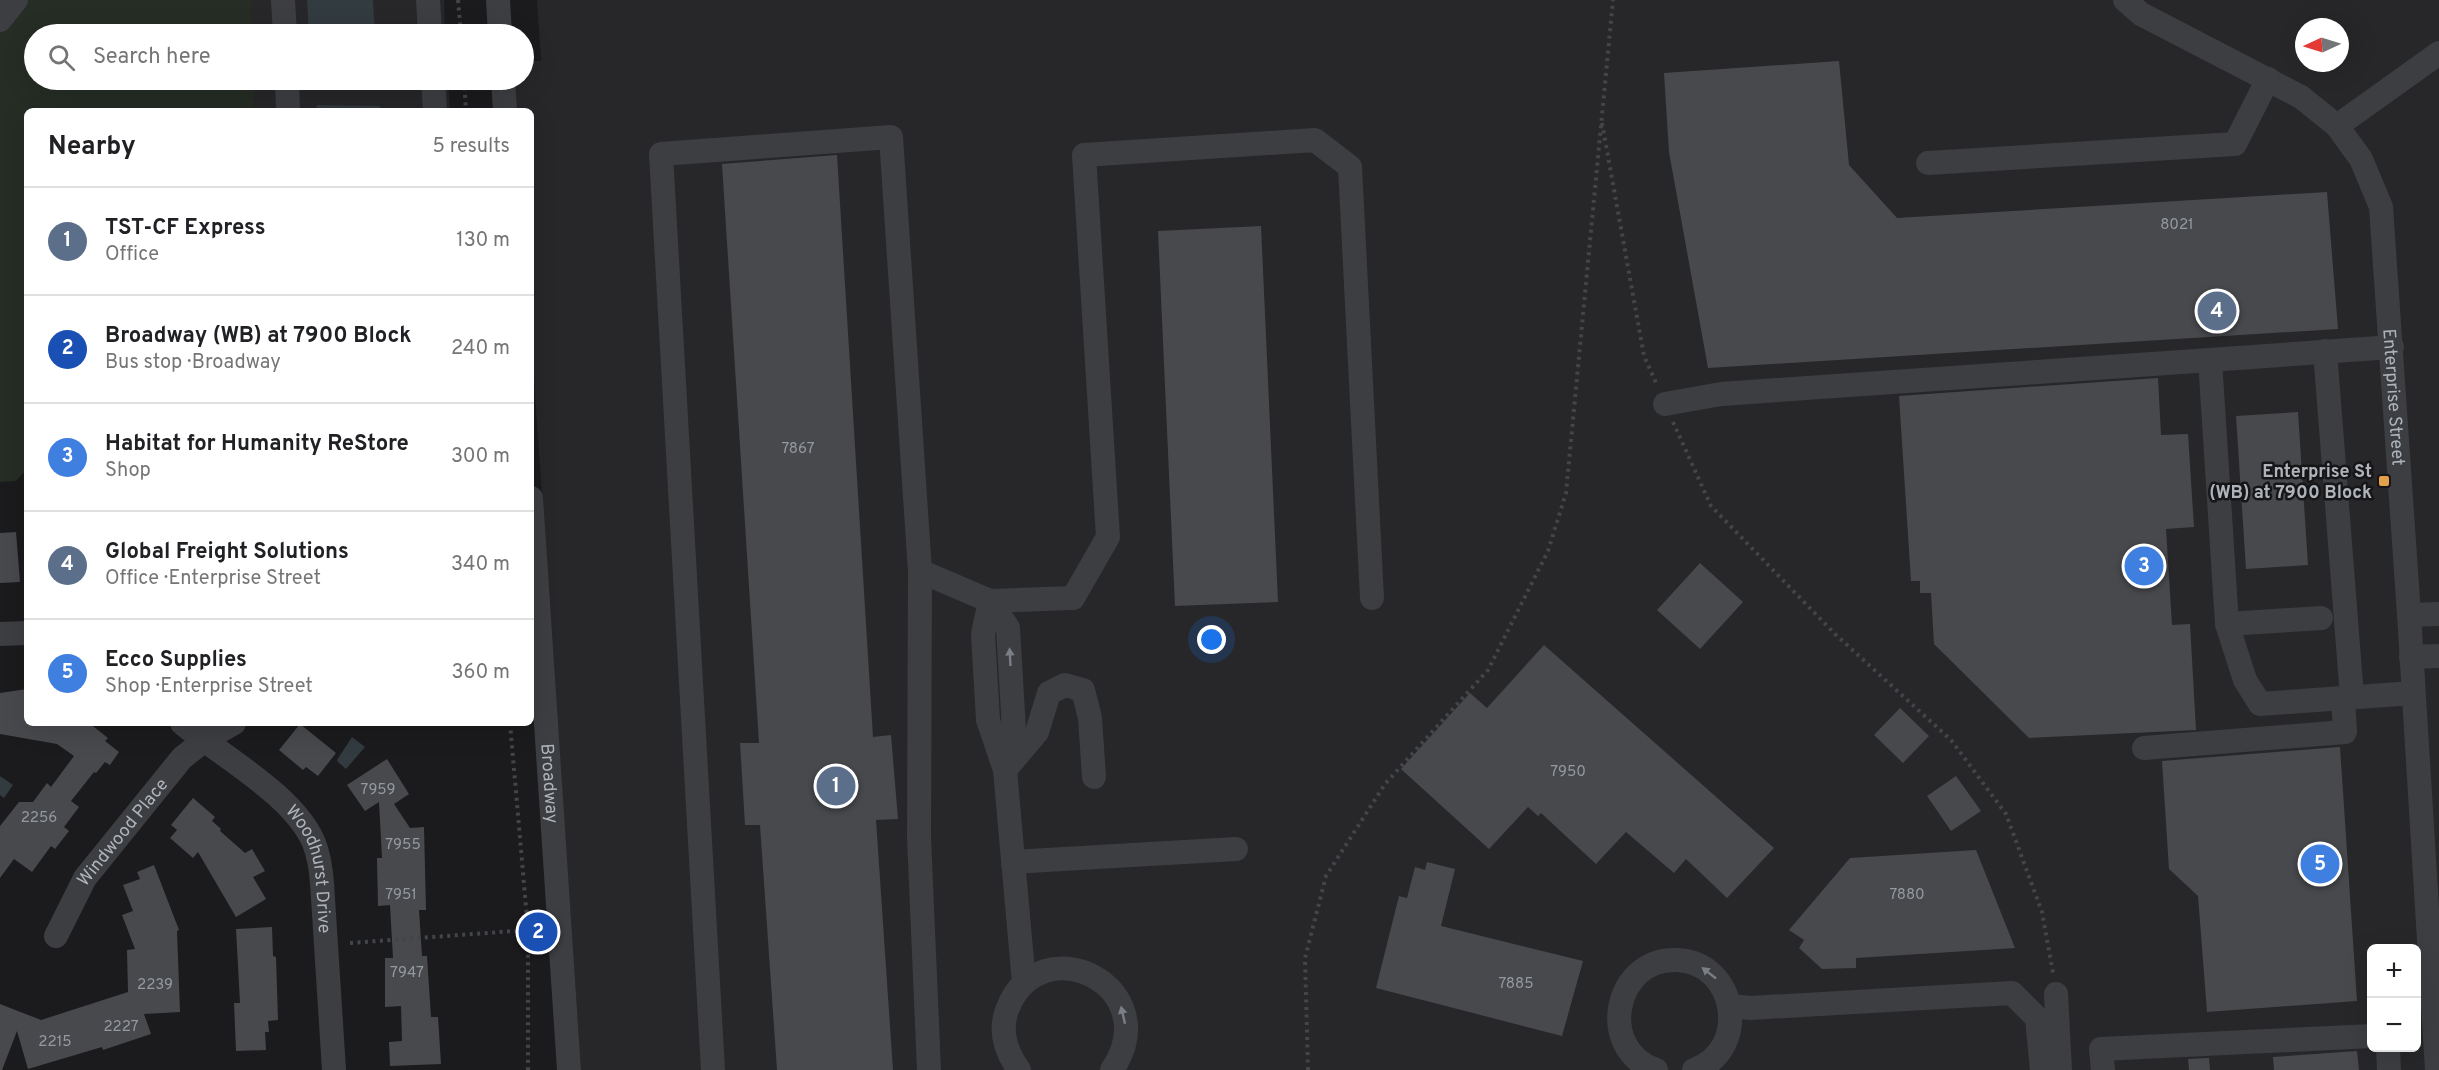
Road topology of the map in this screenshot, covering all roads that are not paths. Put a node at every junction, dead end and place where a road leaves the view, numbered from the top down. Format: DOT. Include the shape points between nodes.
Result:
graph roads {
  1 [pos="16,0"];
  2 [pos="283,0"];
  3 [pos="428,0"];
  4 [pos="498,0"];
  5 [pos="2126,0"];
  6 [pos="0,20"];
  7 [pos="284,24"];
  8 [pos="429,24"];
  9 [pos="499,24"];
  10 [pos="2439,53"];
  11 [pos="2268,79"];
  12 [pos="287,90"];
  13 [pos="434,90"];
  14 [pos="504,90"];
  15 [pos="288,108"];
  16 [pos="435,108"];
  17 [pos="505,108"];
  18 [pos="2337,126"];
  19 [pos="1928,163"];
  20 [pos="2392,347"];
  21 [pos="2325,351"];
  22 [pos="2210,360"];
  23 [pos="1665,404"];
  24 [pos="534,543"];
  25 [pos="920,571"];
  26 [pos="1372,597"];
  27 [pos="990,601"];
  28 [pos="2439,614"];
  29 [pos="2409,615"];
  30 [pos="2321,618"];
  31 [pos="2226,624"];
  32 [pos="24,633"];
  33 [pos="0,634"];
  34 [pos="2439,656"];
  35 [pos="2411,657"];
  36 [pos="2413,693"];
  37 [pos="2348,698"];
  38 [pos="186,726"];
  39 [pos="229,726"];
  40 [pos="206,739"];
  41 [pos="2144,748"];
  42 [pos="1005,770"];
  43 [pos="1094,777"];
  44 [pos="1236,849"];
  45 [pos="1013,862"];
  46 [pos="56,936"];
  47 [pos="1024,983"];
  48 [pos="2056,994"];
  49 [pos="1731,1006"];
  50 [pos="2425,1033"];
  51 [pos="2367,1036"];
  52 [pos="2388,1052"];
  53 [pos="334,1070"];
  54 [pos="569,1070"];
  55 [pos="713,1070"];
  56 [pos="929,1070"];
  57 [pos="1019,1070"];
  58 [pos="1112,1070"];
  59 [pos="1656,1070"];
  60 [pos="1694,1070"];
  61 [pos="2042,1070"];
  62 [pos="2060,1070"];
  63 [pos="2103,1070"];
  64 [pos="2389,1070"];
  65 [pos="2437,1070"];
  1 -- 6 [label="street"];
  2 -- 7 [label="street"];
  3 -- 8 [label="street"];
  4 -- 9 [label="street"];
  5 -- 11 [label="street, Enterprise Street" via="2141,14"];
  10 -- 18 [label="street"];
  11 -- 18 [label="street, Enterprise Street"];
  11 -- 19 [label="street" via="2235,144"];
  12 -- 15 [label="street"];
  13 -- 16 [label="street"];
  14 -- 17 [label="street"];
  18 -- 20 [label="street, Enterprise Street" via="2361,159 2381,207"];
  20 -- 21 [label="street"];
  20 -- 29 [label="street, Enterprise Street"];
  21 -- 22 [label="street"];
  21 -- 37 [label="street"];
  22 -- 23 [label="street" via="1721,394"];
  22 -- 31 [label="street"];
  24 -- 54 [label="street, Broadway"];
  25 -- 27 [label="street"];
  25 -- 55 [label="street" via="891,137 661,154"];
  25 -- 56 [label="street" via="919,837"];
  26 -- 27 [label="street" via="1350,167 1315,140 1084,155 1108,537 1072,598"];
  27 -- 42 [label="street" via="1008,628 1014,730"];
  28 -- 29 [label="street"];
  29 -- 35 [label="street, Enterprise Street"];
  30 -- 31 [label="street"];
  31 -- 37 [label="street" via="2245,680 2260,704"];
  32 -- 33 [label="street"];
  34 -- 35 [label="street"];
  35 -- 36 [label="street, Enterprise Street"];
  36 -- 37 [label="street"];
  36 -- 50 [label="street, Enterprise Street"];
  37 -- 41 [label="street" via="2344,732"];
  38 -- 40 [label="street, Woodhurst Drive"];
  39 -- 40 [label="street, Windwood Place"];
  40 -- 46 [label="street, Windwood Place" via="182,758 85,878"];
  40 -- 53 [label="street, Woodhurst Drive" via="284,802 313,842 322,883"];
  42 -- 43 [label="street" via="1036,732 1049,693 1065,685 1083,690 1090,718"];
  42 -- 45 [label="street"];
  44 -- 45 [label="street"];
  45 -- 47 [label="street"];
  47 -- 57 [label="street" via="1005,1018 1004,1038"];
  58 -- 47 [label="street, one-way" via="1123,1052 1127,1032 1124,1011 1115,993 1082,970 1061,968 1042,972"];
  48 -- 62 [label="street"];
  49 -- 59 [label="street, one-way" via="1724,988 1696,964 1658,962 1641,971 1620,1002 1618,1021 1622,1040 1633,1056"];
  49 -- 60 [label="street" via="1726,1041 1716,1056"];
  49 -- 61 [label="street" via="2012,993 2037,1018"];
  50 -- 65 [label="street, Enterprise Street"];
  51 -- 63 [label="street" via="2101,1049"];
  52 -- 64 [label="street"];
}
